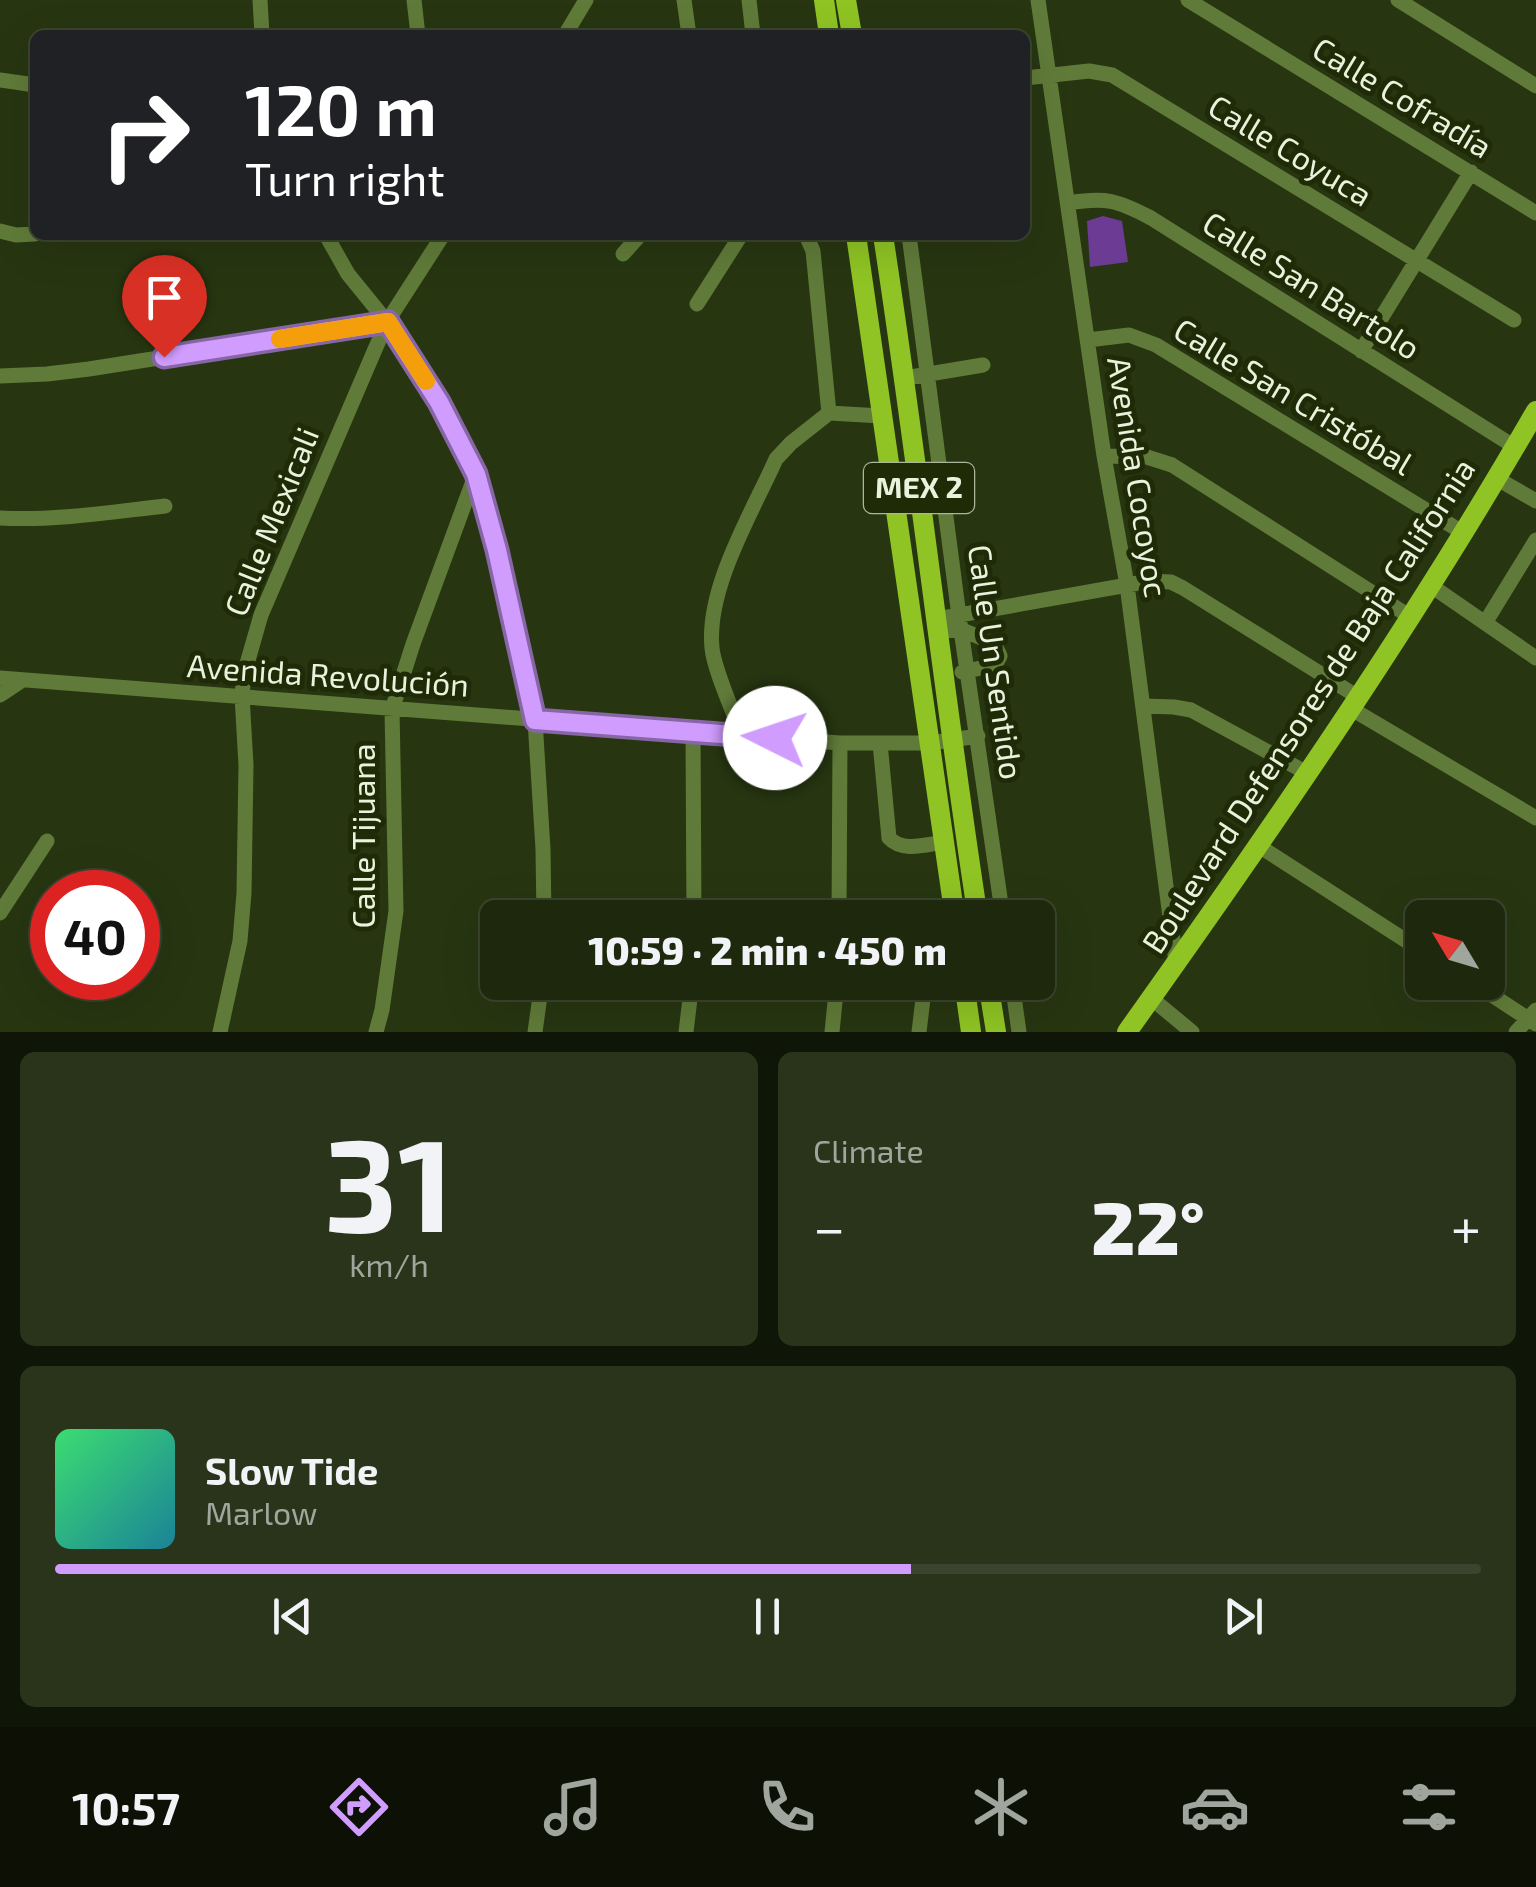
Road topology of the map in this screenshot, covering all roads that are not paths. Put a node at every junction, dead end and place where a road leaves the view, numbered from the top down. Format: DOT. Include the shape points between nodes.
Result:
graph roads {
  1 [pos="260,0"];
  2 [pos="414,0"];
  3 [pos="586,0"];
  4 [pos="684,0"];
  5 [pos="749,0"];
  6 [pos="824,0"];
  7 [pos="1038,0"];
  8 [pos="1188,0"];
  9 [pos="1398,0"];
  10 [pos="843,3"];
  11 [pos="262,30"];
  12 [pos="417,30"];
  13 [pos="568,30"];
  14 [pos="688,30"];
  15 [pos="752,30"];
  16 [pos="828,30"];
  17 [pos="851,30"];
  18 [pos="1048,76"];
  19 [pos="1030,78"];
  20 [pos="0,80"];
  21 [pos="30,84"];
  22 [pos="1536,86"];
  23 [pos="1470,172"];
  24 [pos="1068,203"];
  25 [pos="1536,213"];
  26 [pos="0,232"];
  27 [pos="30,234"];
  28 [pos="329,240"];
  29 [pos="440,240"];
  30 [pos="636,240"];
  31 [pos="738,240"];
  32 [pos="808,240"];
  33 [pos="857,240"];
  34 [pos="884,240"];
  35 [pos="910,240"];
  36 [pos="623,254"];
  37 [pos="1416,260"];
  38 [pos="697,304"];
  39 [pos="1514,320"];
  40 [pos="388,322"];
  41 [pos="1088,340"];
  42 [pos="1362,351"];
  43 [pos="983,365"];
  44 [pos="928,374"];
  45 [pos="0,376"];
  46 [pos="905,378"];
  47 [pos="1536,410"];
  48 [pos="829,413"];
  49 [pos="882,416"];
  50 [pos="1515,447"];
  51 [pos="1104,456"];
  52 [pos="476,474"];
  53 [pos="1496,478"];
  54 [pos="1536,500"];
  55 [pos="165,506"];
  56 [pos="0,518"];
  57 [pos="1462,532"];
  58 [pos="1536,540"];
  59 [pos="1127,584"];
  60 [pos="1430,585"];
  61 [pos="1410,616"];
  62 [pos="961,623"];
  63 [pos="1485,623"];
  64 [pos="937,625"];
  65 [pos="1536,658"];
  66 [pos="968,671"];
  67 [pos="943,676"];
  68 [pos="0,678"];
  69 [pos="20,681"];
  70 [pos="0,696"];
  71 [pos="242,696"];
  72 [pos="1354,702"];
  73 [pos="1144,706"];
  74 [pos="392,710"];
  75 [pos="535,720"];
  76 [pos="693,732"];
  77 [pos="742,736"];
  78 [pos="978,736"];
  79 [pos="941,742"];
  80 [pos="840,743"];
  81 [pos="880,744"];
  82 [pos="1307,773"];
  83 [pos="1536,818"];
  84 [pos="47,842"];
  85 [pos="945,842"];
  86 [pos="1259,846"];
  87 [pos="544,900"];
  88 [pos="694,900"];
  89 [pos="839,900"];
  90 [pos="949,900"];
  91 [pos="974,900"];
  92 [pos="1001,900"];
  93 [pos="0,913"];
  94 [pos="1405,940"];
  95 [pos="1176,963"];
  96 [pos="1151,998"];
  97 [pos="539,1000"];
  98 [pos="690,1000"];
  99 [pos="835,1000"];
  100 [pos="923,1000"];
  101 [pos="967,1000"];
  102 [pos="991,1000"];
  103 [pos="1015,1000"];
  104 [pos="1503,1000"];
  105 [pos="1533,1017"];
  106 [pos="220,1032"];
  107 [pos="376,1032"];
  108 [pos="535,1032"];
  109 [pos="686,1032"];
  110 [pos="832,1032"];
  111 [pos="919,1032"];
  112 [pos="971,1032"];
  113 [pos="996,1032"];
  114 [pos="1019,1032"];
  115 [pos="1126,1032"];
  116 [pos="1192,1032"];
  117 [pos="1516,1032"];
  1 -- 11 [label="street"];
  2 -- 12 [label="street"];
  3 -- 13 [label="street"];
  4 -- 14 [label="street"];
  5 -- 15 [label="street"];
  6 -- 16 [label="main road"];
  7 -- 18 [label="street, Avenida Cocoyoc"];
  8 -- 23 [label="street, Calle Cofradía"];
  9 -- 22 [label="street"];
  10 -- 17 [label="main road"];
  18 -- 19 [label="street, Calle Coyuca"];
  18 -- 24 [label="street, Avenida Cocoyoc"];
  18 -- 37 [label="street, Calle Coyuca" via="1112,75"];
  20 -- 21 [label="street"];
  23 -- 25 [label="street, Calle Cofradía"];
  23 -- 37 [label="street"];
  24 -- 41 [label="street, Avenida Cocoyoc"];
  24 -- 42 [label="street, Calle San Bartolo" via="1100,198 1135,209"];
  26 -- 27 [label="street"];
  28 -- 40 [label="street"];
  29 -- 40 [label="street, Calle Mexicali"];
  30 -- 36 [label="street"];
  31 -- 38 [label="street"];
  32 -- 48 [label="street"];
  33 -- 49 [label="main road, MEX 2"];
  34 -- 46 [label="main road, MEX 2"];
  35 -- 44 [label="street, Calle Un Sentido"];
  37 -- 39 [label="street, Calle Coyuca"];
  37 -- 42 [label="street"];
  40 -- 45 [label="street"];
  40 -- 52 [label="street"];
  40 -- 71 [label="street, Calle Mexicali" via="261,615"];
  41 -- 51 [label="street, Avenida Cocoyoc"];
  41 -- 57 [label="street, Calle San Cristóbal" via="1129,336 1156,345"];
  42 -- 50 [label="street, Calle San Bartolo"];
  43 -- 44 [label="street"];
  44 -- 46 [label="street"];
  44 -- 62 [label="street, Calle Un Sentido"];
  46 -- 64 [label="main road, MEX 2"];
  47 -- 50 [label="main road, Boulevard Defensores de Baja California"];
  48 -- 49 [label="street"];
  48 -- 77 [label="street" via="776,459 717,589 712,652"];
  49 -- 79 [label="main road, MEX 2"];
  50 -- 53 [label="main road, Boulevard Defensores de Baja California"];
  51 -- 59 [label="street, Avenida Cocoyoc"];
  51 -- 61 [label="street" via="1172,465"];
  52 -- 74 [label="street, Calle Tijuana"];
  52 -- 75 [label="street"];
  53 -- 54 [label="street"];
  53 -- 57 [label="main road, Boulevard Defensores de Baja California"];
  55 -- 56 [label="street"];
  57 -- 60 [label="main road, Boulevard Defensores de Baja California"];
  58 -- 63 [label="street"];
  59 -- 62 [label="street"];
  59 -- 72 [label="street" via="1160,580 1183,588"];
  59 -- 73 [label="street, Avenida Cocoyoc"];
  60 -- 61 [label="main road, Boulevard Defensores de Baja California"];
  60 -- 63 [label="street"];
  61 -- 72 [label="main road, Boulevard Defensores de Baja California"];
  62 -- 64 [label="street"];
  62 -- 66 [label="street, Calle Un Sentido"];
  62 -- 66 [label="street" via="994,643 1000,656 995,665"];
  63 -- 65 [label="street"];
  64 -- 67 [label="main road, MEX 2"];
  66 -- 67 [label="street"];
  66 -- 78 [label="street, Calle Un Sentido"];
  67 -- 79 [label="main road, MEX 2"];
  68 -- 69 [label="street, Avenida Revolución"];
  69 -- 70 [label="street"];
  69 -- 71 [label="street, Avenida Revolución"];
  71 -- 74 [label="street, Avenida Revolución"];
  71 -- 106 [label="street, Calle Mexicali" via="244,894"];
  72 -- 82 [label="main road, Boulevard Defensores de Baja California"];
  72 -- 83 [label="street"];
  73 -- 82 [label="street" via="1191,710"];
  73 -- 95 [label="street, Avenida Cocoyoc"];
  74 -- 75 [label="street, Avenida Revolución"];
  74 -- 107 [label="street, Calle Tijuana" via="396,910"];
  75 -- 76 [label="street, Avenida Revolución"];
  75 -- 87 [label="street"];
  76 -- 77 [label="street, Avenida Revolución"];
  76 -- 88 [label="street"];
  77 -- 80 [label="street, Avenida Revolución"];
  78 -- 79 [label="street, Avenida Revolución"];
  78 -- 92 [label="street, Calle Un Sentido"];
  79 -- 81 [label="street, Avenida Revolución"];
  79 -- 85 [label="main road, MEX 2"];
  79 -- 91 [label="main road, MEX 2"];
  80 -- 81 [label="street, Avenida Revolución"];
  80 -- 89 [label="street"];
  81 -- 85 [label="street" via="889,838 907,847"];
  82 -- 86 [label="main road, Boulevard Defensores de Baja California"];
  84 -- 93 [label="street"];
  85 -- 90 [label="main road, MEX 2"];
  86 -- 94 [label="street"];
  86 -- 95 [label="main road, Boulevard Defensores de Baja California"];
  95 -- 96 [label="main road, Boulevard Defensores de Baja California"];
  96 -- 115 [label="main road, Boulevard Defensores de Baja California"];
  96 -- 116 [label="street"];
  97 -- 108 [label="street"];
  98 -- 109 [label="street"];
  99 -- 110 [label="street"];
  100 -- 111 [label="street"];
  101 -- 112 [label="main road"];
  102 -- 113 [label="main road"];
  103 -- 114 [label="street"];
  104 -- 105 [label="street"];
  105 -- 117 [label="street"];
}
